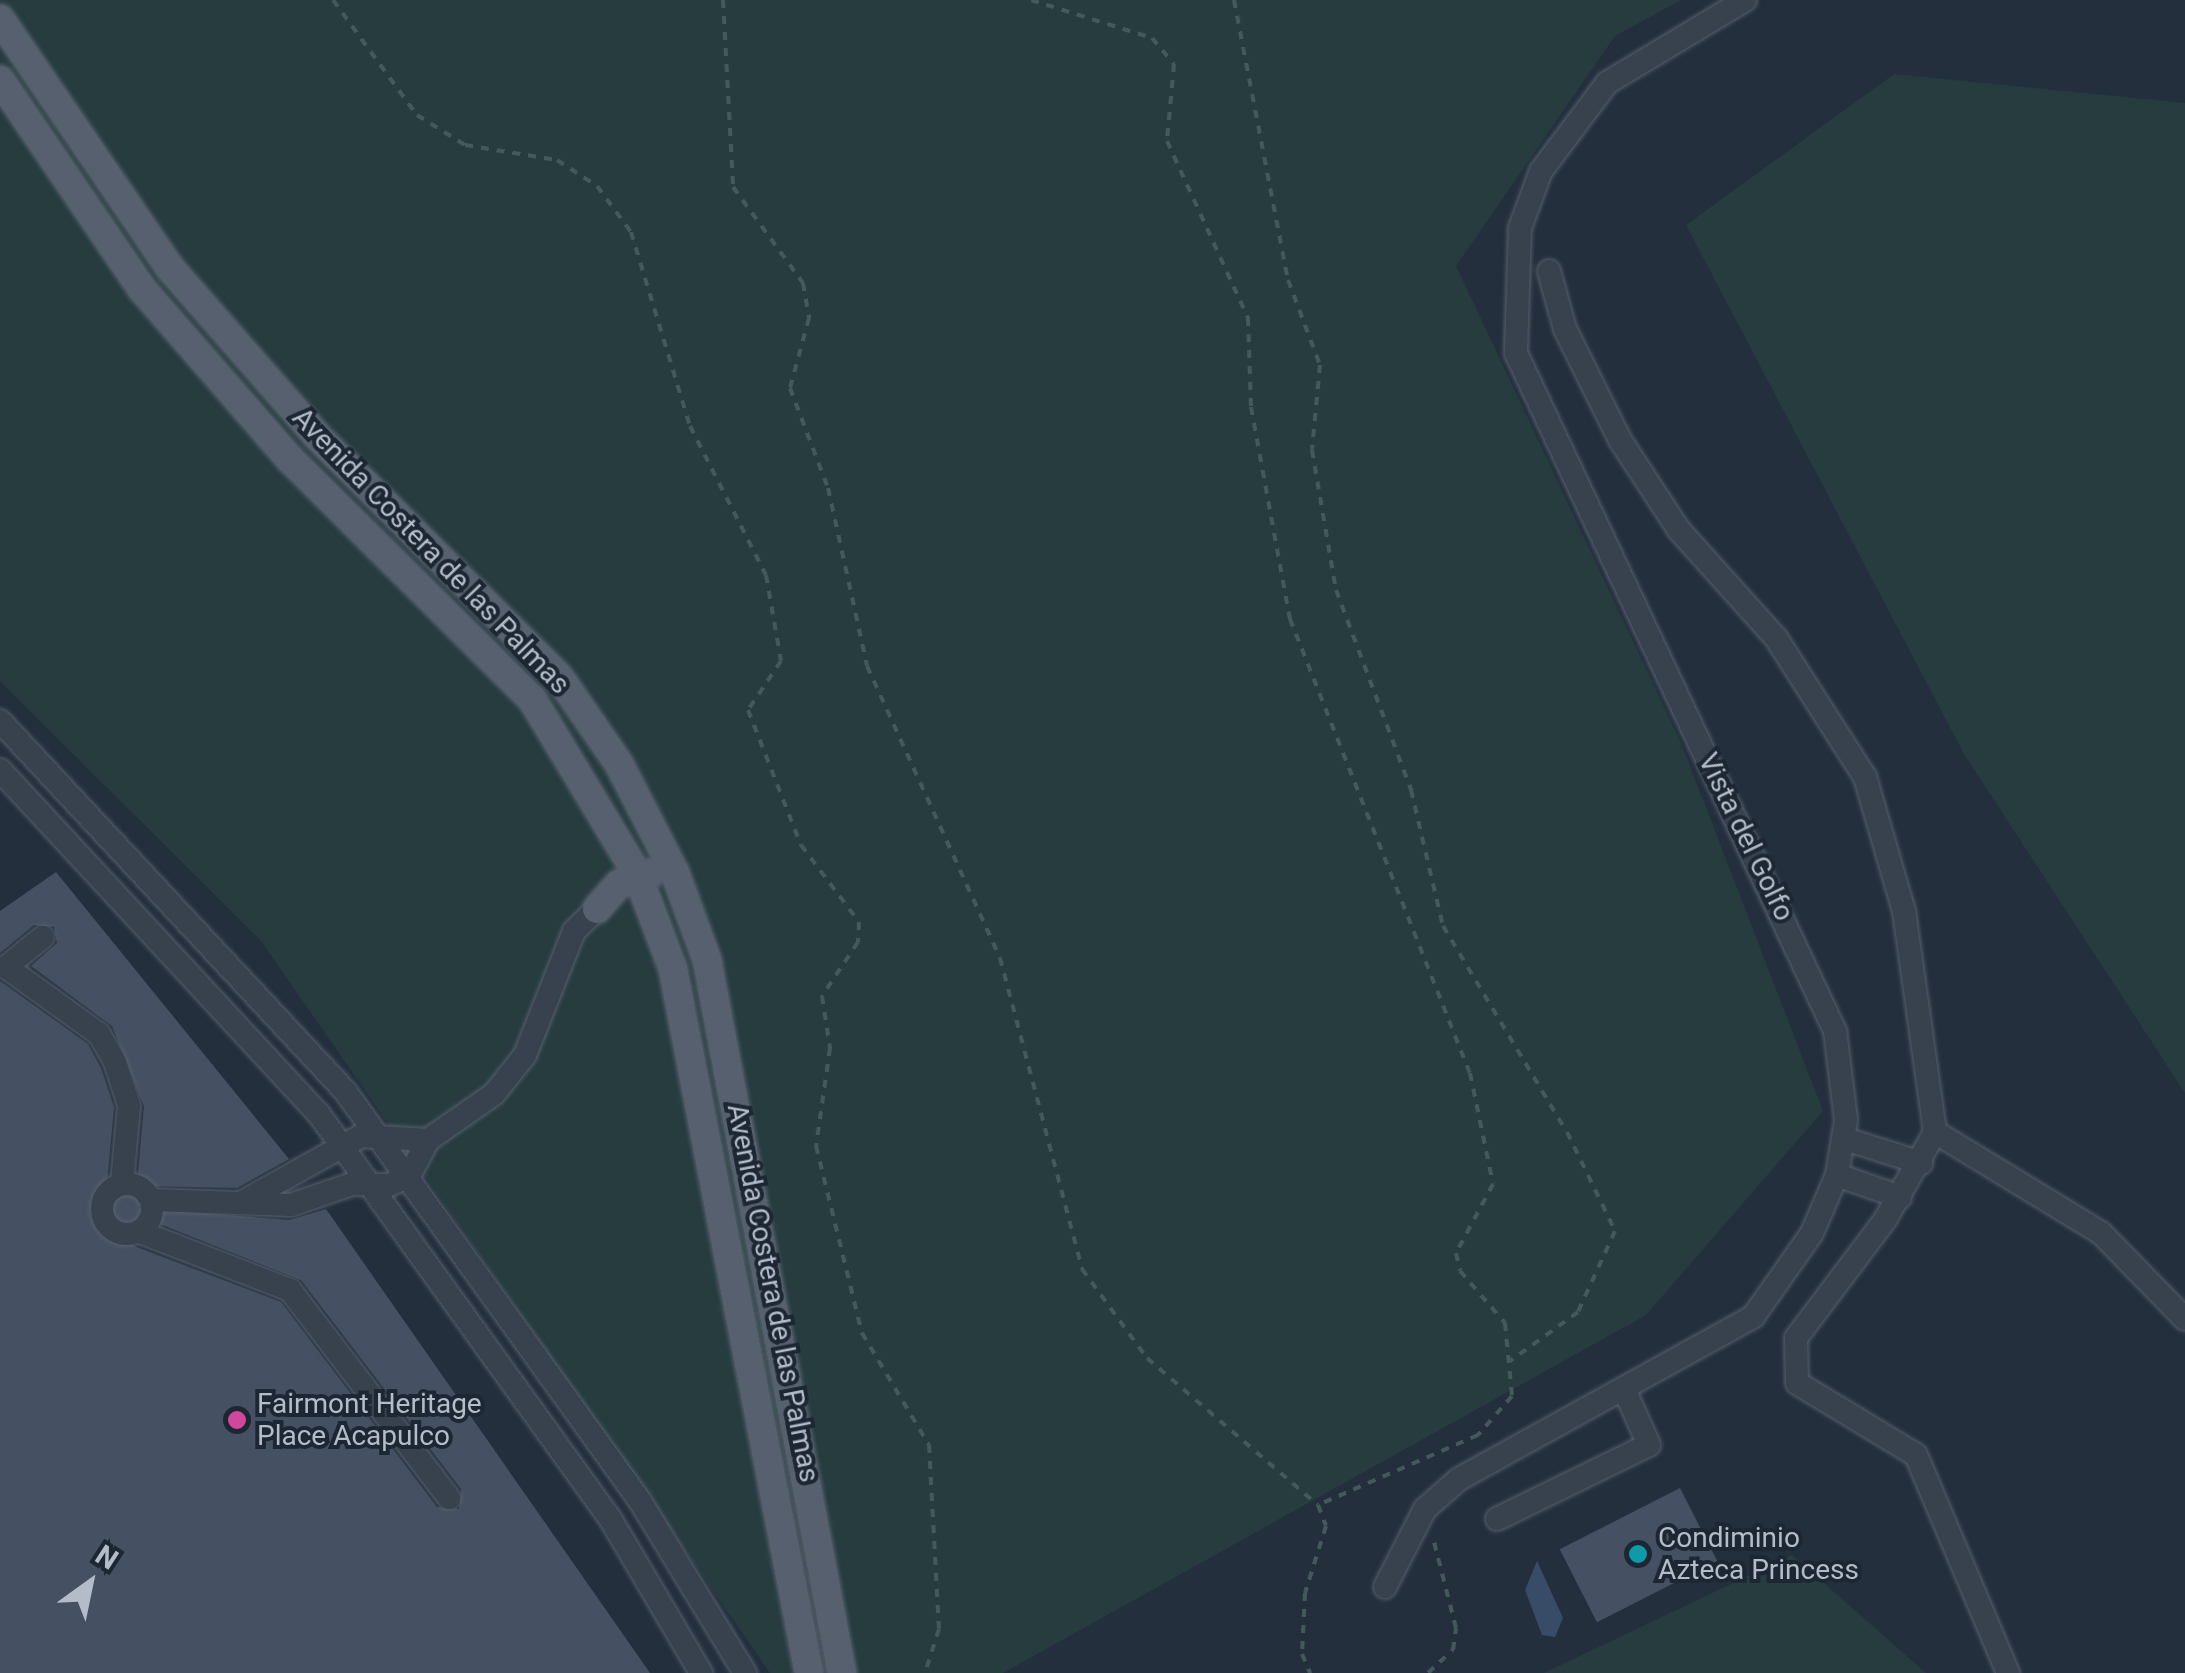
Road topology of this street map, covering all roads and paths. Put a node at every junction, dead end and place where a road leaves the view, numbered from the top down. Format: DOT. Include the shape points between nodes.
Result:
graph roads {
  1 [pos="333,0"];
  2 [pos="723,0"];
  3 [pos="1031,0"];
  4 [pos="1234,0"];
  5 [pos="1746,0"];
  6 [pos="0,19"];
  7 [pos="0,80"];
  8 [pos="1549,272"];
  9 [pos="0,720"];
  10 [pos="0,770"];
  11 [pos="144,868"];
  12 [pos="676,873"];
  13 [pos="637,874"];
  14 [pos="120,892"];
  15 [pos="650,902"];
  16 [pos="597,910"];
  17 [pos="42,937"];
  18 [pos="1936,1132"];
  19 [pos="378,1134"];
  20 [pos="1845,1139"];
  21 [pos="428,1140"];
  22 [pos="338,1144"];
  23 [pos="1921,1164"];
  24 [pos="296,1167"];
  25 [pos="1837,1175"];
  26 [pos="409,1176"];
  27 [pos="122,1183"];
  28 [pos="368,1184"];
  29 [pos="314,1196"];
  30 [pos="1900,1197"];
  31 [pos="152,1200"];
  32 [pos="244,1200"];
  33 [pos="140,1232"];
  34 [pos="2185,1319"];
  35 [pos="1510,1361"];
  36 [pos="1625,1391"];
  37 [pos="449,1498"];
  38 [pos="1318,1505"];
  39 [pos="1425,1509"];
  40 [pos="1496,1519"];
  41 [pos="1385,1587"];
  42 [pos="701,1673"];
  43 [pos="745,1673"];
  44 [pos="809,1673"];
  45 [pos="842,1673"];
  46 [pos="925,1673"];
  47 [pos="1310,1673"];
  48 [pos="1428,1673"];
  49 [pos="2008,1673"];
  1 -- 46 [label="path" via="417,115 465,145 557,160 597,186 631,232 690,426 766,575 781,660 748,710 801,844 859,922 858,942 822,996 830,1048 816,1146 862,1333 929,1445 939,1629"];
  2 -- 38 [label="path" via="733,186 803,284 809,318 790,388 828,488 843,585 868,666 1000,958 1082,1269 1147,1358"];
  3 -- 35 [label="path" via="1152,38 1174,64 1167,141 1248,318 1251,408 1290,619 1470,1073 1493,1184 1456,1252 1460,1271 1505,1323"];
  4 -- 35 [label="path" via="1288,280 1320,365 1312,450 1336,590 1411,790 1443,926 1615,1231 1578,1312"];
  5 -- 20 [label="street, Vista del Golfo" via="1607,84 1541,171 1512,282 1516,353 1535,410 1800,946 1835,1031"];
  6 -- 12 [label="main road, Avenida Costera de las Palmas" via="170,268 316,435 559,677 619,764"];
  7 -- 13 [label="main road, Avenida Costera de las Palmas" via="142,289 290,459 532,700"];
  8 -- 18 [label="street" via="1564,329 1620,440 1679,530 1776,638 1865,777 1904,912"];
  9 -- 11 [label="street"];
  10 -- 14 [label="street"];
  11 -- 14 [label="street"];
  11 -- 19 [label="street"];
  12 -- 13 [label="main road"];
  12 -- 15 [label="main road"];
  12 -- 45 [label="main road, Avenida Costera de las Palmas" via="711,978"];
  13 -- 15 [label="main road, Avenida Costera de las Palmas"];
  13 -- 16 [label="main road"];
  14 -- 22 [label="street"];
  15 -- 16 [label="main road"];
  15 -- 44 [label="main road, Avenida Costera de las Palmas" via="674,969"];
  16 -- 21 [label="street" via="555,966 526,1055 494,1094"];
  17 -- 27 [label="street" via="6,967 99,1034 115,1062 129,1105"];
  18 -- 23 [label="street"];
  18 -- 34 [label="street" via="2101,1233"];
  19 -- 21 [label="street"];
  19 -- 22 [label="street"];
  19 -- 26 [label="street"];
  20 -- 23 [label="street"];
  20 -- 25 [label="street, Vista del Golfo"];
  21 -- 26 [label="street"];
  22 -- 24 [label="street"];
  22 -- 28 [label="street"];
  23 -- 30 [label="street"];
  24 -- 29 [label="street"];
  24 -- 32 [label="street"];
  25 -- 30 [label="street"];
  25 -- 36 [label="street, Vista del Golfo" via="1812,1234 1753,1318"];
  26 -- 28 [label="street"];
  26 -- 43 [label="street" via="640,1501"];
  27 -- 31 [label="street"];
  27 -- 33 [label="street" via="107,1192 106,1225"];
  28 -- 29 [label="street"];
  28 -- 42 [label="street" via="611,1520"];
  29 -- 32 [label="street" via="291,1205"];
  30 -- 49 [label="street" via="1796,1338 1797,1382 1916,1456"];
  31 -- 32 [label="street"];
  31 -- 33 [label="street"];
  33 -- 37 [label="street" via="290,1290"];
  35 -- 38 [label="path" via="1512,1396 1498,1422"];
  36 -- 39 [label="street, Vista del Golfo" via="1500,1453"];
  36 -- 40 [label="street" via="1649,1445"];
  38 -- 47 [label="path" via="1326,1526 1306,1592 1302,1654"];
  39 -- 41 [label="street, Vista del Golfo"];
  39 -- 48 [label="path" via="1456,1628 1453,1650"];
}
